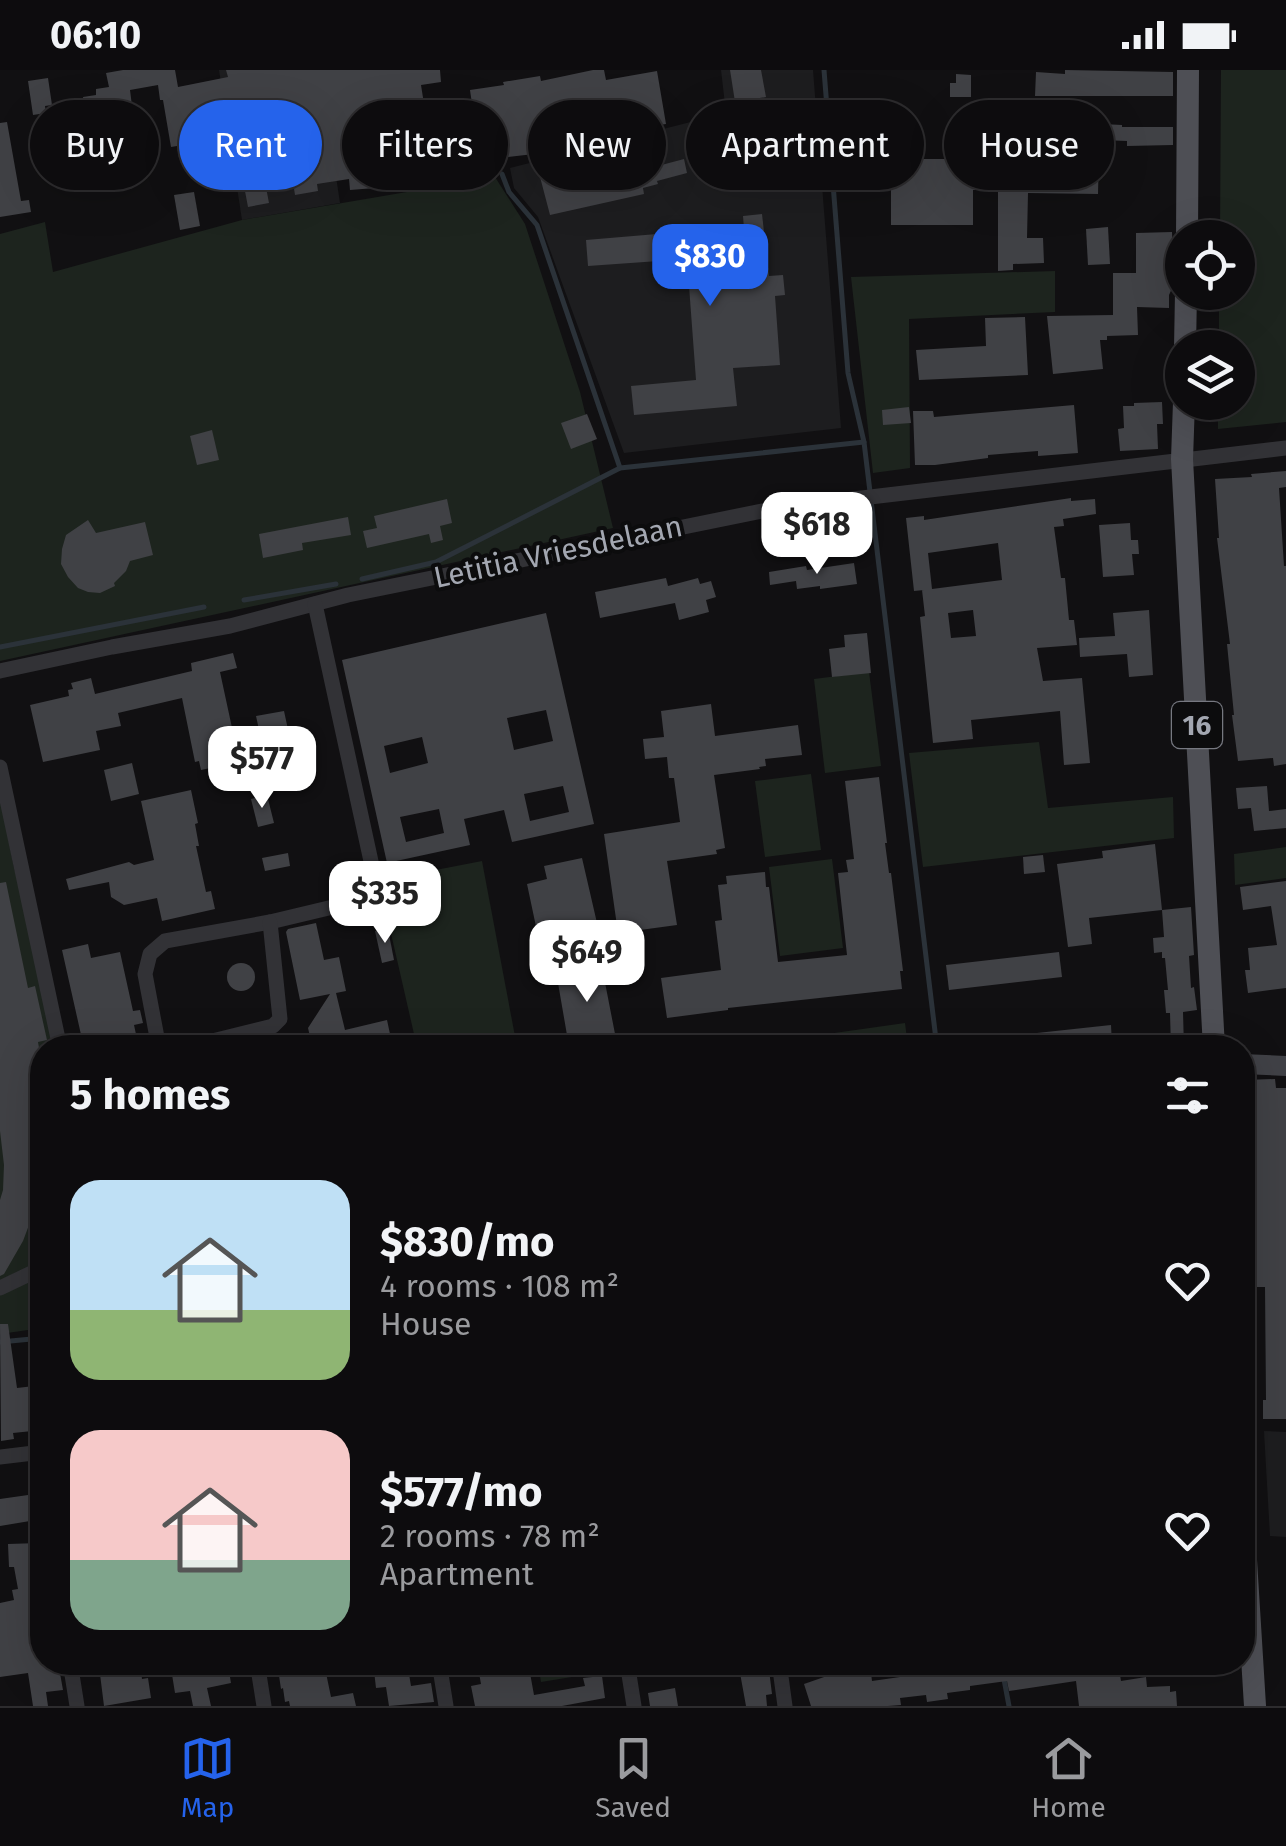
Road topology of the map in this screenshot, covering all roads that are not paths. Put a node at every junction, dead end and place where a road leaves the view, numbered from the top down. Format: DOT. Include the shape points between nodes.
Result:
graph roads {
  1 [pos="1188,70"];
  2 [pos="1187,220"];
  3 [pos="1183,420"];
  4 [pos="1286,448"];
  5 [pos="1182,459"];
  6 [pos="315,604"];
  7 [pos="0,672"];
  8 [pos="0,767"];
  9 [pos="270,922"];
  10 [pos="57,1035"];
  11 [pos="157,1035"];
  12 [pos="237,1035"];
  13 [pos="1213,1035"];
  14 [pos="1255,1065"];
  15 [pos="1286,1066"];
  16 [pos="30,1274"];
  17 [pos="0,1288"];
  18 [pos="30,1454"];
  19 [pos="0,1458"];
  20 [pos="72,1675"];
  21 [pos="259,1675"];
  22 [pos="441,1675"];
  23 [pos="629,1675"];
  24 [pos="781,1675"];
  25 [pos="1253,1675"];
  26 [pos="78,1706"];
  27 [pos="264,1706"];
  28 [pos="446,1706"];
  29 [pos="634,1706"];
  30 [pos="786,1706"];
  31 [pos="1255,1706"];
  1 -- 2 [label="main road"];
  3 -- 5 [label="main road, 16"];
  4 -- 5 [label="street, Letitia Vriesdelaan"];
  5 -- 6 [label="street, Letitia Vriesdelaan" via="740,515"];
  5 -- 13 [label="main road, 16"];
  6 -- 7 [label="street, Letitia Vriesdelaan"];
  6 -- 9 [label="street" via="374,874 358,901"];
  8 -- 10 [label="street"];
  9 -- 11 [label="street" via="165,941 150,954 146,974"];
  9 -- 12 [label="street" via="280,1019"];
  14 -- 15 [label="main road"];
  16 -- 17 [label="street"];
  18 -- 19 [label="street"];
  20 -- 26 [label="street"];
  21 -- 27 [label="street"];
  22 -- 28 [label="street"];
  23 -- 29 [label="street"];
  24 -- 30 [label="street"];
  25 -- 31 [label="main road"];
}
